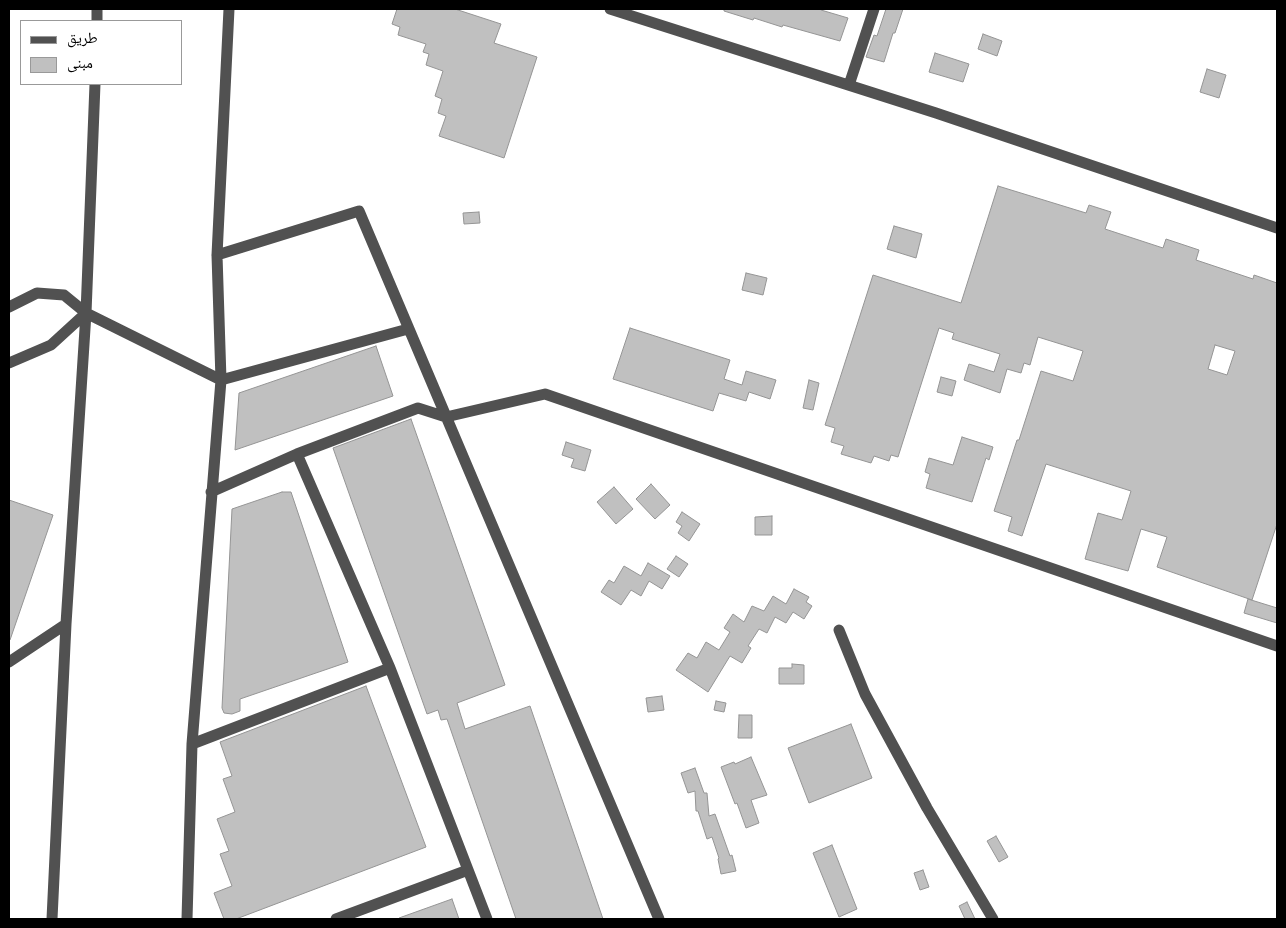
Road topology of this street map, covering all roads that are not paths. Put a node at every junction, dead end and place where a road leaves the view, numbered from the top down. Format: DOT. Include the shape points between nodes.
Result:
graph roads {
  1 [pos="229,9"];
  2 [pos="610,9"];
  3 [pos="874,9"];
  4 [pos="94,85"];
  5 [pos="849,85"];
  6 [pos="1277,228"];
  7 [pos="217,255"];
  8 [pos="9,307"];
  9 [pos="86,313"];
  10 [pos="408,329"];
  11 [pos="9,363"];
  12 [pos="221,380"];
  13 [pos="446,417"];
  14 [pos="297,454"];
  15 [pos="211,492"];
  16 [pos="66,624"];
  17 [pos="839,630"];
  18 [pos="1277,646"];
  19 [pos="9,662"];
  20 [pos="390,668"];
  21 [pos="192,744"];
  22 [pos="468,870"];
  23 [pos="52,919"];
  24 [pos="186,919"];
  25 [pos="336,919"];
  26 [pos="487,919"];
  27 [pos="659,919"];
  28 [pos="993,919"];
  1 -- 7 [label="street"];
  2 -- 5 [label="street"];
  3 -- 5 [label="street"];
  4 -- 9 [label="street"];
  5 -- 6 [label="street"];
  7 -- 10 [label="street" via="358,211"];
  7 -- 12 [label="street"];
  8 -- 9 [label="street" via="37,293 64,295"];
  9 -- 11 [label="street" via="50,345"];
  9 -- 12 [label="street"];
  9 -- 16 [label="street"];
  10 -- 12 [label="street"];
  10 -- 13 [label="street"];
  12 -- 15 [label="street"];
  13 -- 14 [label="street" via="418,408"];
  13 -- 18 [label="street" via="545,394"];
  13 -- 27 [label="street"];
  14 -- 15 [label="street"];
  14 -- 20 [label="street"];
  15 -- 21 [label="street"];
  16 -- 19 [label="street"];
  16 -- 23 [label="street"];
  17 -- 28 [label="street" via="865,694"];
  20 -- 21 [label="street"];
  20 -- 22 [label="street"];
  21 -- 24 [label="street"];
  22 -- 25 [label="street"];
  22 -- 26 [label="street"];
}
